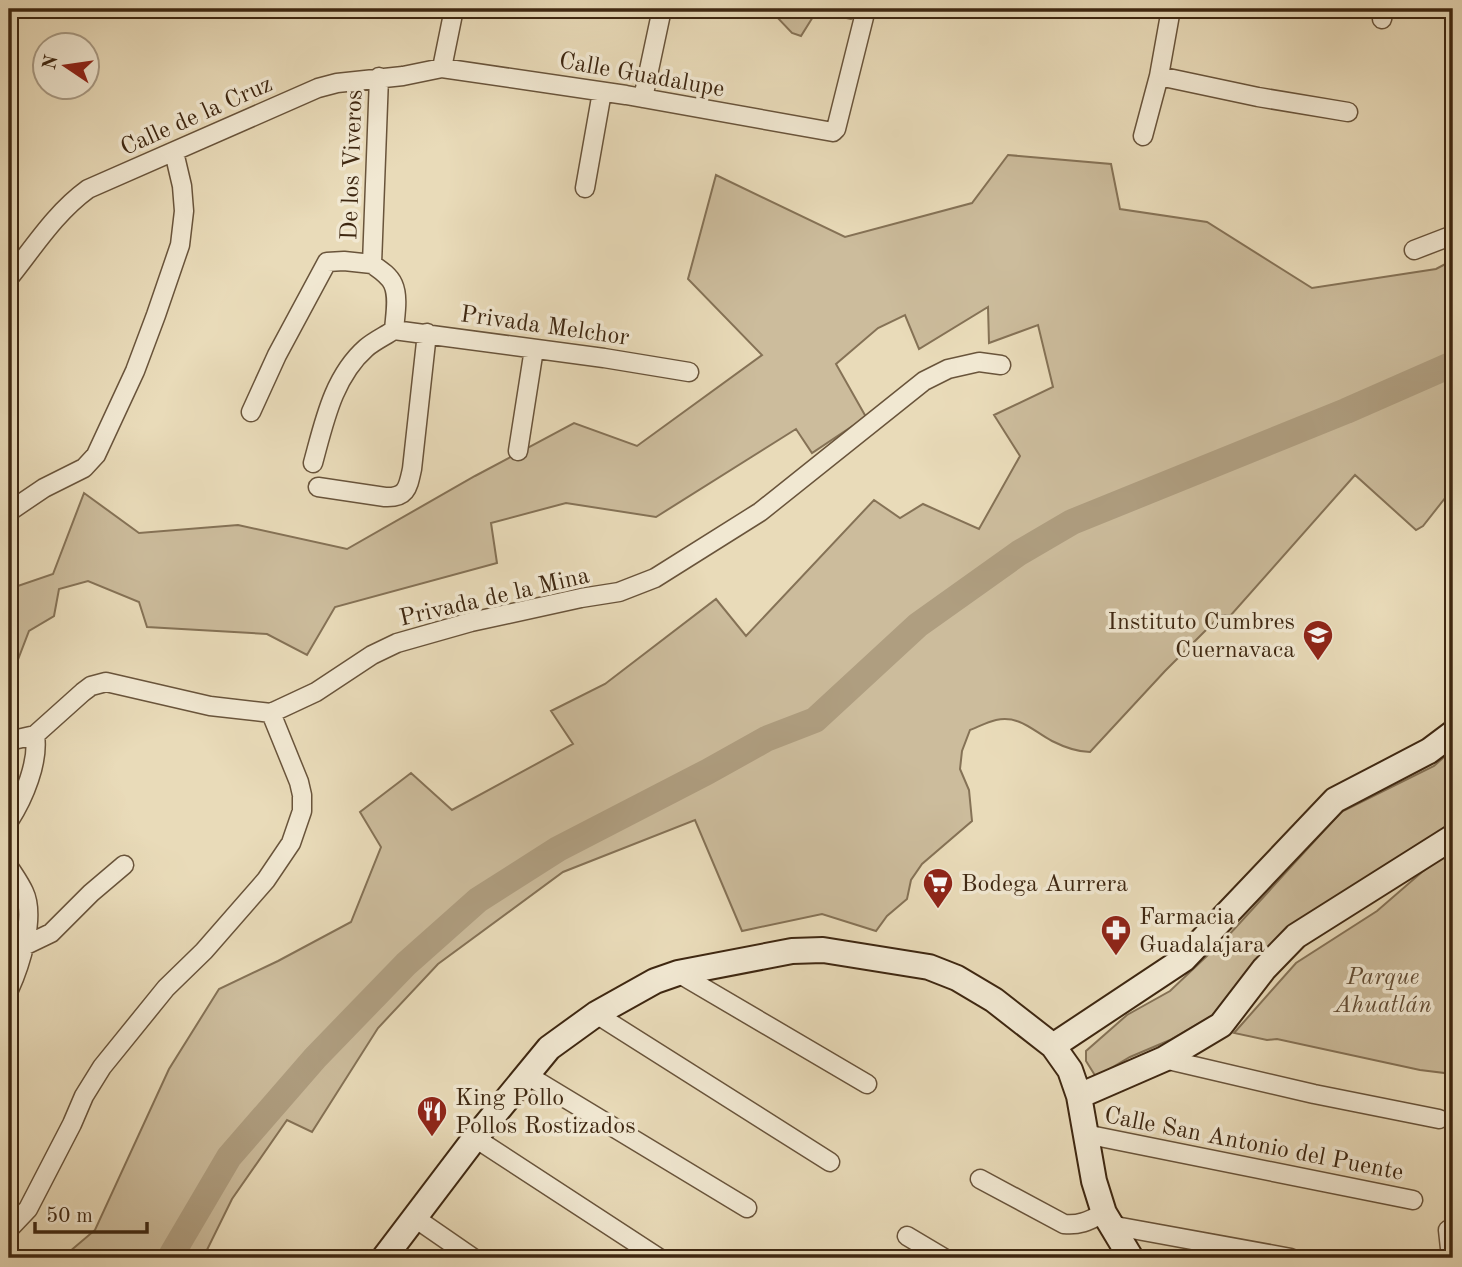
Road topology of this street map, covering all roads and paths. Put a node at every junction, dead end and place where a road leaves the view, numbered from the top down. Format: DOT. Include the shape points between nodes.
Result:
graph roads {
  1 [pos="454,9"];
  2 [pos="663,9"];
  3 [pos="866,9"];
  4 [pos="1171,9"];
  5 [pos="442,68"];
  6 [pos="1159,76"];
  7 [pos="379,78"];
  8 [pos="602,92"];
  9 [pos="643,97"];
  10 [pos="1348,112"];
  11 [pos="1143,136"];
  12 [pos="174,152"];
  13 [pos="585,187"];
  14 [pos="1453,235"];
  15 [pos="1414,250"];
  16 [pos="372,264"];
  17 [pos="9,278"];
  18 [pos="394,330"];
  19 [pos="427,333"];
  20 [pos="534,349"];
  21 [pos="1001,365"];
  22 [pos="688,372"];
  23 [pos="251,412"];
  24 [pos="518,451"];
  25 [pos="313,463"];
  26 [pos="318,487"];
  27 [pos="9,510"];
  28 [pos="271,713"];
  29 [pos="1453,733"];
  30 [pos="35,735"];
  31 [pos="9,741"];
  32 [pos="9,821"];
  33 [pos="1453,837"];
  34 [pos="124,865"];
  35 [pos="9,867"];
  36 [pos="24,946"];
  37 [pos="678,973"];
  38 [pos="9,990"];
  39 [pos="596,1014"];
  40 [pos="1053,1046"];
  41 [pos="1164,1059"];
  42 [pos="527,1075"];
  43 [pos="867,1084"];
  44 [pos="1079,1096"];
  45 [pos="1439,1119"];
  46 [pos="1085,1134"];
  47 [pos="475,1138"];
  48 [pos="830,1162"];
  49 [pos="980,1179"];
  50 [pos="1413,1200"];
  51 [pos="747,1208"];
  52 [pos="415,1218"];
  53 [pos="1107,1219"];
  54 [pos="9,1229"];
  55 [pos="1448,1230"];
  56 [pos="906,1236"];
  57 [pos="384,1258"];
  58 [pos="472,1258"];
  59 [pos="659,1258"];
  60 [pos="944,1258"];
  61 [pos="1131,1258"];
  62 [pos="1291,1258"];
  63 [pos="1451,1258"];
  1 -- 5 [label="street"];
  2 -- 9 [label="street"];
  3 -- 9 [label="street, Calle Guadalupe" via="833,132"];
  4 -- 6 [label="street"];
  5 -- 7 [label="street, Calle de la Cruz"];
  5 -- 8 [label="street, Calle Guadalupe"];
  6 -- 10 [label="street"];
  6 -- 11 [label="street"];
  7 -- 12 [label="street, Calle de la Cruz" via="318,88"];
  7 -- 16 [label="street, De los Viveros"];
  8 -- 9 [label="street, Calle Guadalupe"];
  8 -- 13 [label="street"];
  12 -- 17 [label="street, Calle de la Cruz" via="79,195"];
  12 -- 27 [label="street" via="184,211 180,245 135,371 90,462"];
  14 -- 15 [label="street"];
  16 -- 18 [label="street, De los Viveros" via="394,285"];
  16 -- 23 [label="street" via="327,262"];
  18 -- 19 [label="street, Privada Melchor"];
  18 -- 25 [label="street" via="366,349 342,376"];
  19 -- 20 [label="street, Privada Melchor"];
  19 -- 26 [label="street" via="412,469 403,494 385,497"];
  20 -- 22 [label="street, Privada Melchor"];
  20 -- 24 [label="street"];
  21 -- 28 [label="street, Privada de la Mina" via="979,362 948,369 925,381 760,512 655,578 619,592 471,622 397,643"];
  28 -- 30 [label="street" via="210,706 106,682 91,686"];
  28 -- 54 [label="street" via="302,795 302,811 291,843 266,880 166,988 102,1067 27,1209"];
  29 -- 40 [label="street" via="1429,751 1335,800 1184,959"];
  30 -- 31 [label="street"];
  30 -- 32 [label="street" via="33,770"];
  33 -- 41 [label="street" via="1296,936 1221,1025"];
  34 -- 36 [label="street" via="51,933"];
  35 -- 36 [label="street" via="25,894 28,922"];
  36 -- 38 [label="street"];
  37 -- 39 [label="street"];
  37 -- 40 [label="street" via="792,951 822,950 929,967 994,1000"];
  37 -- 43 [label="street"];
  39 -- 42 [label="street" via="549,1048"];
  39 -- 48 [label="street"];
  40 -- 44 [label="street"];
  41 -- 44 [label="street"];
  41 -- 45 [label="street"];
  42 -- 47 [label="street"];
  42 -- 51 [label="street"];
  44 -- 46 [label="street"];
  46 -- 50 [label="street, Calle San Antonio del Puente"];
  46 -- 53 [label="street"];
  47 -- 52 [label="street"];
  47 -- 59 [label="street"];
  49 -- 53 [label="street" via="1064,1224"];
  52 -- 57 [label="street"];
  52 -- 58 [label="street"];
  53 -- 61 [label="street"];
  53 -- 62 [label="street"];
  55 -- 63 [label="street"];
  56 -- 60 [label="street"];
}
